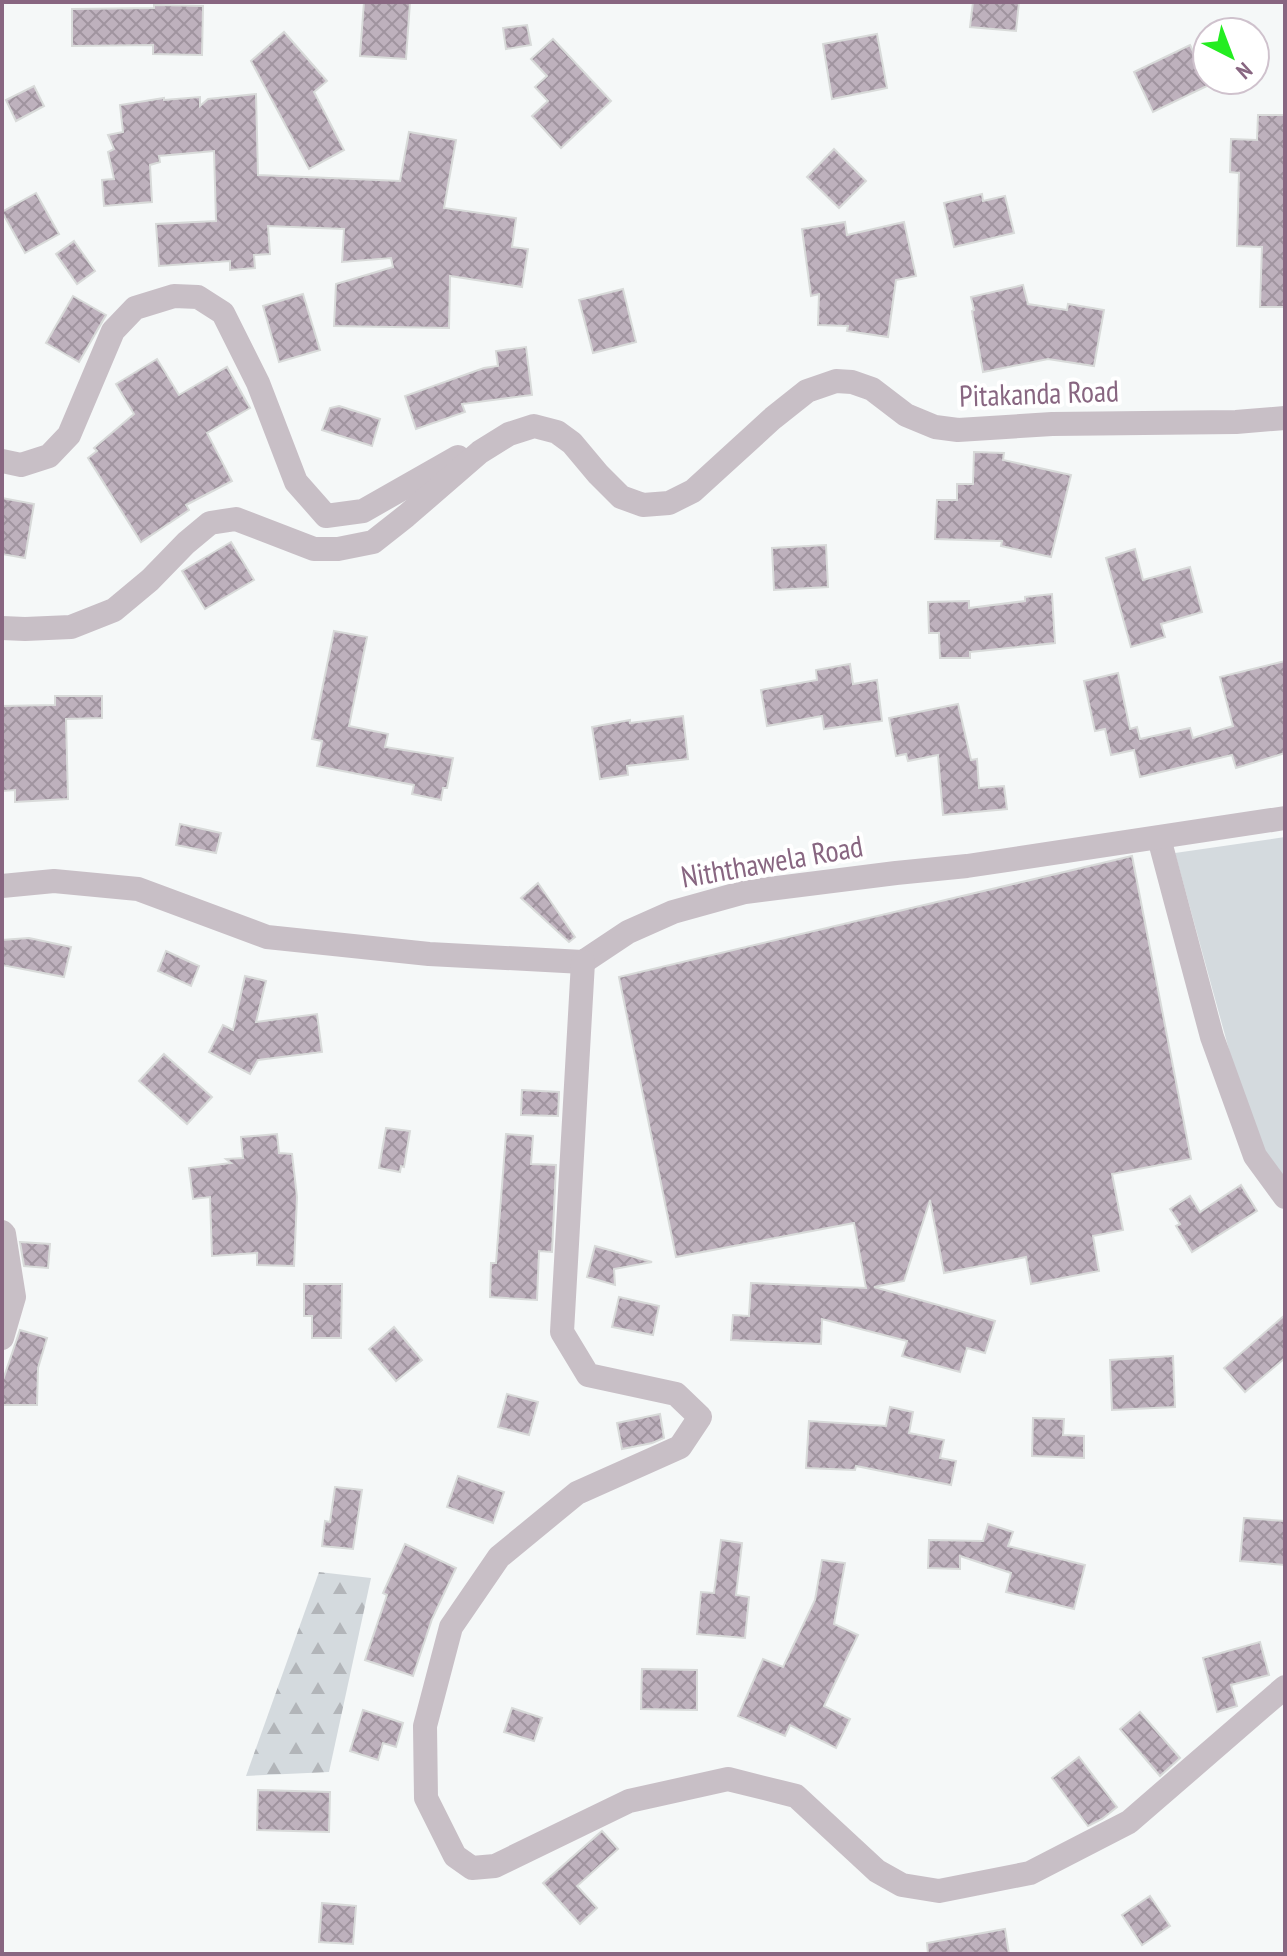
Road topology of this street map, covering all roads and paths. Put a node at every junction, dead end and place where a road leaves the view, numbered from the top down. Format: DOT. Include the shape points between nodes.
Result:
graph roads {
  1 [pos="1285,418"];
  2 [pos="480,452"];
  3 [pos="2,461"];
  4 [pos="2,628"];
  5 [pos="1285,818"];
  6 [pos="1159,838"];
  7 [pos="2,886"];
  8 [pos="583,962"];
  9 [pos="1285,1197"];
  10 [pos="2,1232"];
  11 [pos="2,1338"];
  12 [pos="1285,1687"];
  1 -- 2 [label="street, Pitakanda Road" via="958,430 906,415 872,389 836,381 807,391 693,491 669,503 643,505 621,497 557,432 534,426"];
  2 -- 3 [label="street" via="456,457 363,511 326,516 296,482 258,383 223,313 198,297 174,296 135,308 113,331 69,435 49,456 21,465"];
  2 -- 4 [label="street, Pitakanda Road" via="373,542 314,549 236,519 210,523 114,610 71,627"];
  5 -- 6 [label="street, Niththawela Road"];
  6 -- 8 [label="street, Niththawela Road" via="745,892 673,912 628,932"];
  6 -- 9 [label="street" via="1212,1037 1255,1156"];
  7 -- 8 [label="street" via="54,881 138,889 267,937 429,954"];
  8 -- 12 [label="street" via="562,1332 588,1375 676,1394 700,1417 680,1447 577,1493 499,1557 451,1627 425,1726 426,1798 455,1856 472,1868 495,1866 629,1801 728,1779 796,1796 877,1871 902,1885 939,1891 1030,1873 1129,1822"];
  10 -- 11 [label="street" via="14,1297"];
}
